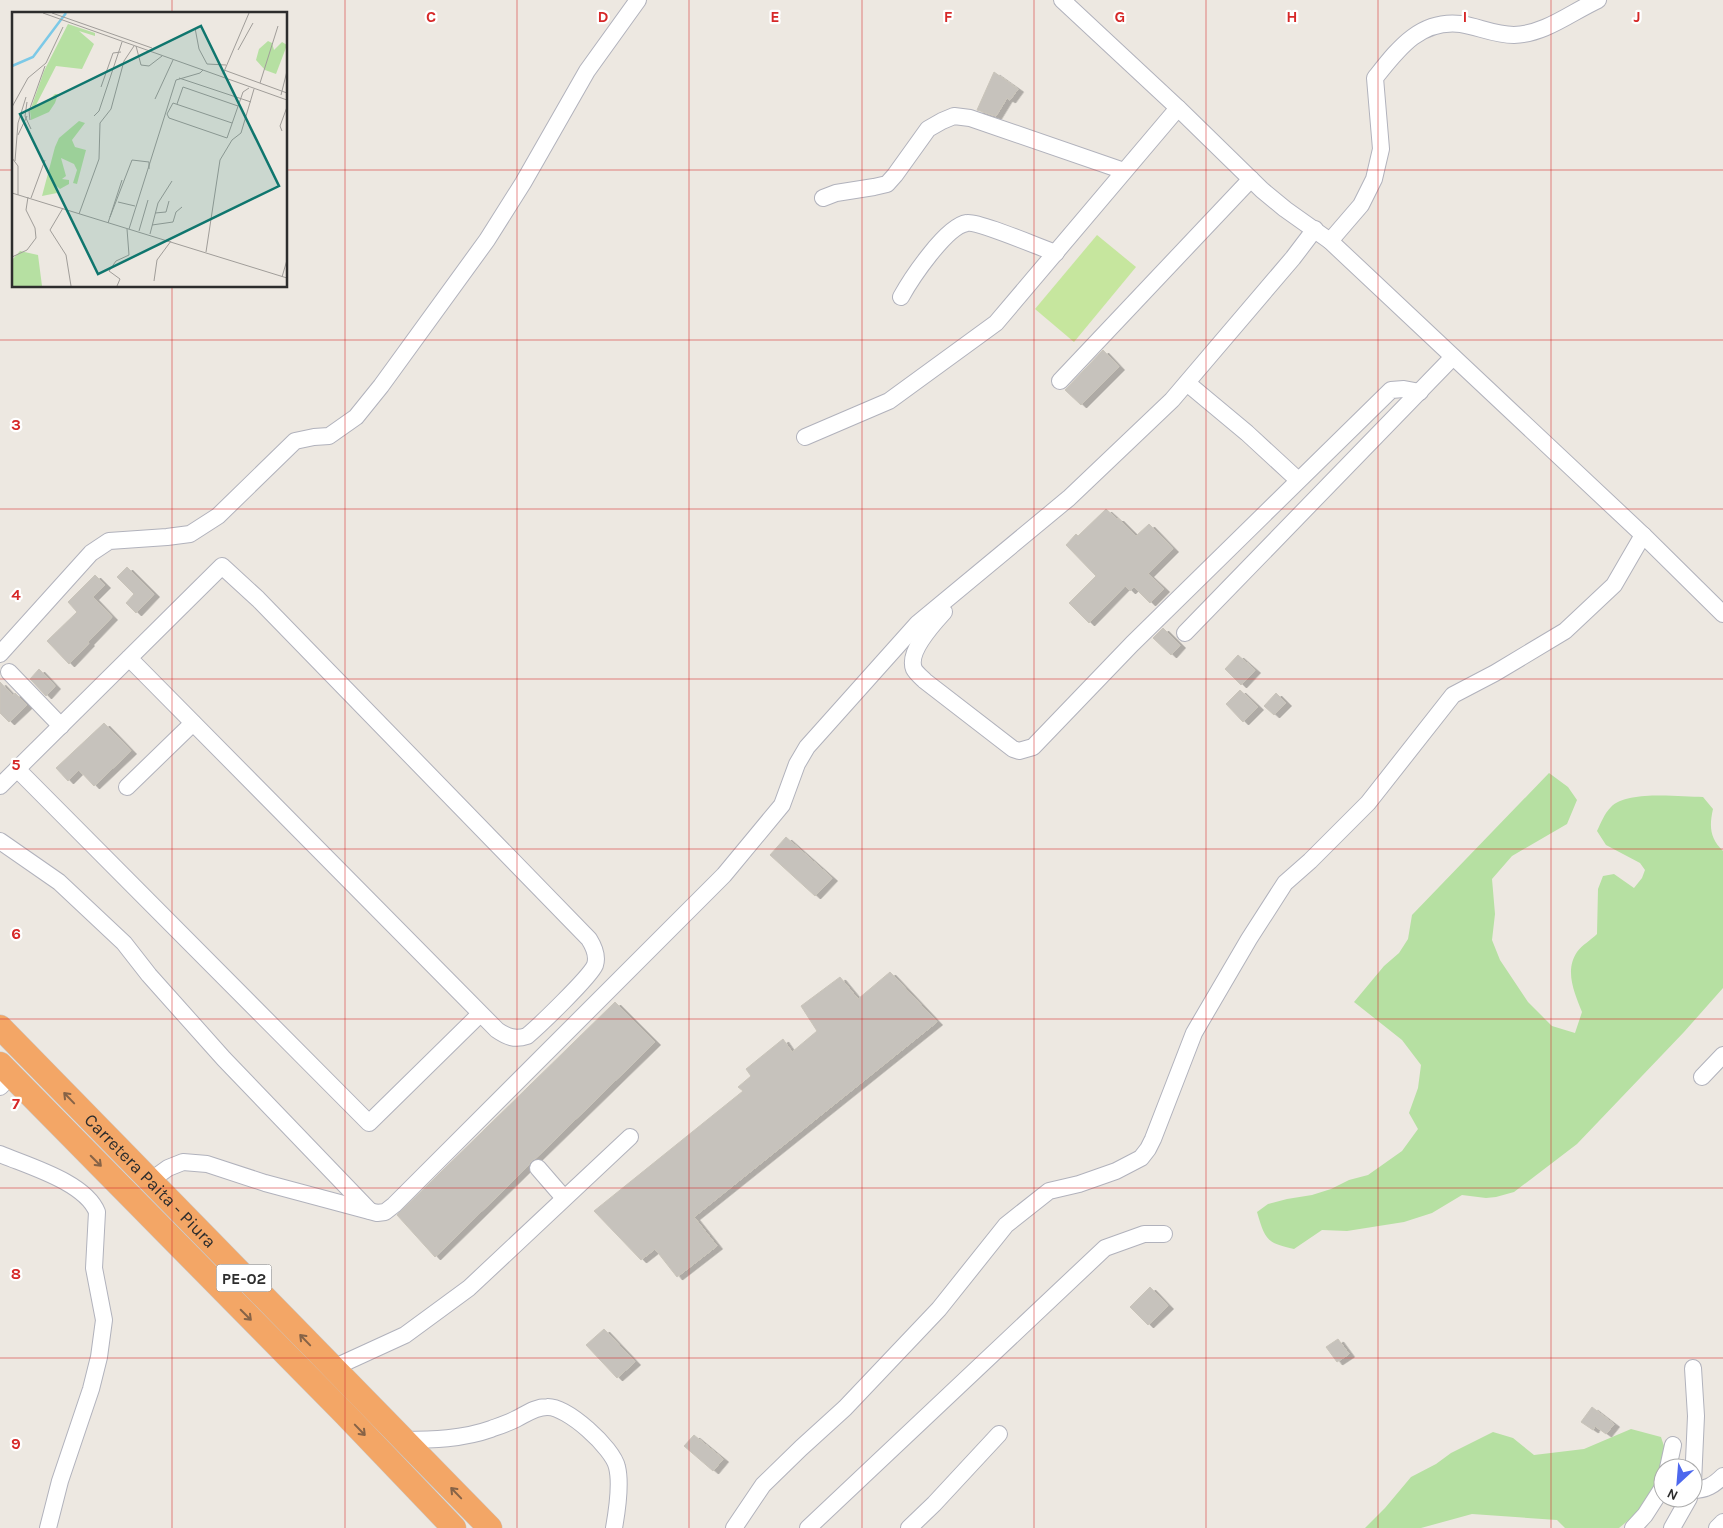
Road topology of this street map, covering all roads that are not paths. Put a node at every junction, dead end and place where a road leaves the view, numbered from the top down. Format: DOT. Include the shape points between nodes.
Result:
graph roads {
  1 [pos="638,0"];
  2 [pos="1062,0"];
  3 [pos="1598,0"];
  4 [pos="1178,108"];
  5 [pos="1124,172"];
  6 [pos="1251,179"];
  7 [pos="823,198"];
  8 [pos="1315,229"];
  9 [pos="1330,241"];
  10 [pos="1056,253"];
  11 [pos="901,297"];
  12 [pos="1454,357"];
  13 [pos="1060,381"];
  14 [pos="1186,382"];
  15 [pos="1420,392"];
  16 [pos="805,437"];
  17 [pos="1298,480"];
  18 [pos="1643,535"];
  19 [pos="975,576"];
  20 [pos="1723,614"];
  21 [pos="1185,633"];
  22 [pos="0,654"];
  23 [pos="129,658"];
  24 [pos="10,672"];
  25 [pos="193,723"];
  26 [pos="60,726"];
  27 [pos="17,769"];
  28 [pos="0,786"];
  29 [pos="127,787"];
  30 [pos="0,841"];
  31 [pos="480,1014"];
  32 [pos="0,1027"];
  33 [pos="1723,1055"];
  34 [pos="4,1076"];
  35 [pos="1702,1076"];
  36 [pos="630,1137"];
  37 [pos="0,1154"];
  38 [pos="538,1168"];
  39 [pos="150,1182"];
  40 [pos="564,1198"];
  41 [pos="371,1212"];
  42 [pos="1164,1234"];
  43 [pos="333,1368"];
  44 [pos="1693,1368"];
  45 [pos="999,1434"];
  46 [pos="403,1440"];
  47 [pos="1673,1444"];
  48 [pos="1670,1458"];
  49 [pos="1694,1458"];
  50 [pos="1723,1476"];
  51 [pos="1703,1489"];
  52 [pos="1653,1503"];
  53 [pos="1683,1508"];
  54 [pos="1723,1522"];
  55 [pos="48,1528"];
  56 [pos="454,1528"];
  57 [pos="490,1528"];
  58 [pos="614,1528"];
  59 [pos="734,1528"];
  60 [pos="808,1528"];
  61 [pos="909,1528"];
  62 [pos="1633,1528"];
  63 [pos="1672,1528"];
  64 [pos="1717,1528"];
  1 -- 22 [label="street" via="587,71 488,240 356,417 329,436 294,441 218,516 190,534 108,541 91,553"];
  2 -- 4 [label="street"];
  3 -- 9 [label="street" via="1538,31 1494,33 1461,24 1443,24 1414,34 1375,78 1381,148 1374,179 1362,205"];
  4 -- 5 [label="street"];
  4 -- 6 [label="street"];
  5 -- 7 [label="street" via="970,118 954,116 928,129 887,184"];
  5 -- 10 [label="street"];
  6 -- 8 [label="street" via="1285,209"];
  6 -- 13 [label="street"];
  8 -- 9 [label="street"];
  8 -- 14 [label="street" via="1294,258"];
  9 -- 12 [label="street"];
  10 -- 11 [label="street" via="984,226 967,223 949,233"];
  10 -- 16 [label="street" via="996,324 889,401"];
  12 -- 15 [label="street"];
  12 -- 18 [label="street"];
  14 -- 17 [label="street"];
  14 -- 19 [label="street" via="1172,400 1069,498"];
  15 -- 17 [label="street" via="1391,390"];
  15 -- 21 [label="street"];
  17 -- 19 [label="street" via="1033,747 1026,750 1013,749 914,670 913,659 926,632"];
  18 -- 20 [label="street"];
  18 -- 59 [label="street" via="1614,585 1564,631 1453,695 1368,803 1285,883 1194,1033 1153,1139 1141,1158 1116,1171 1050,1191 1006,1224 939,1309 845,1408 763,1485"];
  19 -- 41 [label="street" via="916,624 807,748 797,764 782,805 724,875 394,1205 385,1212"];
  23 -- 25 [label="street"];
  23 -- 26 [label="street"];
  23 -- 31 [label="street" via="222,566 258,599 594,946 596,959 590,973 527,1036 513,1038 504,1035"];
  24 -- 26 [label="street"];
  25 -- 29 [label="street"];
  25 -- 31 [label="street"];
  26 -- 27 [label="street"];
  27 -- 28 [label="street"];
  27 -- 31 [label="street" via="368,1123"];
  30 -- 41 [label="street" via="59,882 124,943 224,1059"];
  39 -- 32 [label="highway, Carretera Paita - Piura / PE-02, one-way"];
  33 -- 35 [label="street"];
  34 -- 56 [label="highway, Carretera Paita - Piura / PE-02, one-way" via="345,1414"];
  36 -- 40 [label="street"];
  37 -- 55 [label="street" via="67,1182 93,1203 97,1212 94,1268 104,1320 99,1358"];
  38 -- 40 [label="street"];
  39 -- 41 [label="street" via="168,1168 183,1162 207,1164"];
  43 -- 39 [label="highway, Carretera Paita - Piura / PE-02, one-way"];
  40 -- 43 [label="street" via="469,1288 405,1335"];
  42 -- 60 [label="street" via="1144,1234 1105,1248"];
  43 -- 46 [label="highway, Carretera Paita - Piura / PE-02"];
  44 -- 49 [label="street"];
  45 -- 61 [label="street"];
  57 -- 46 [label="highway, Carretera Paita - Piura / PE-02, one-way"];
  46 -- 58 [label="street" via="457,1437 488,1430 533,1409 548,1406 561,1409 579,1422 615,1461 618,1484"];
  47 -- 48 [label="street"];
  50 -- 51 [label="street"];
  52 -- 62 [label="street"];
  53 -- 63 [label="street"];
  54 -- 64 [label="street"];
}
